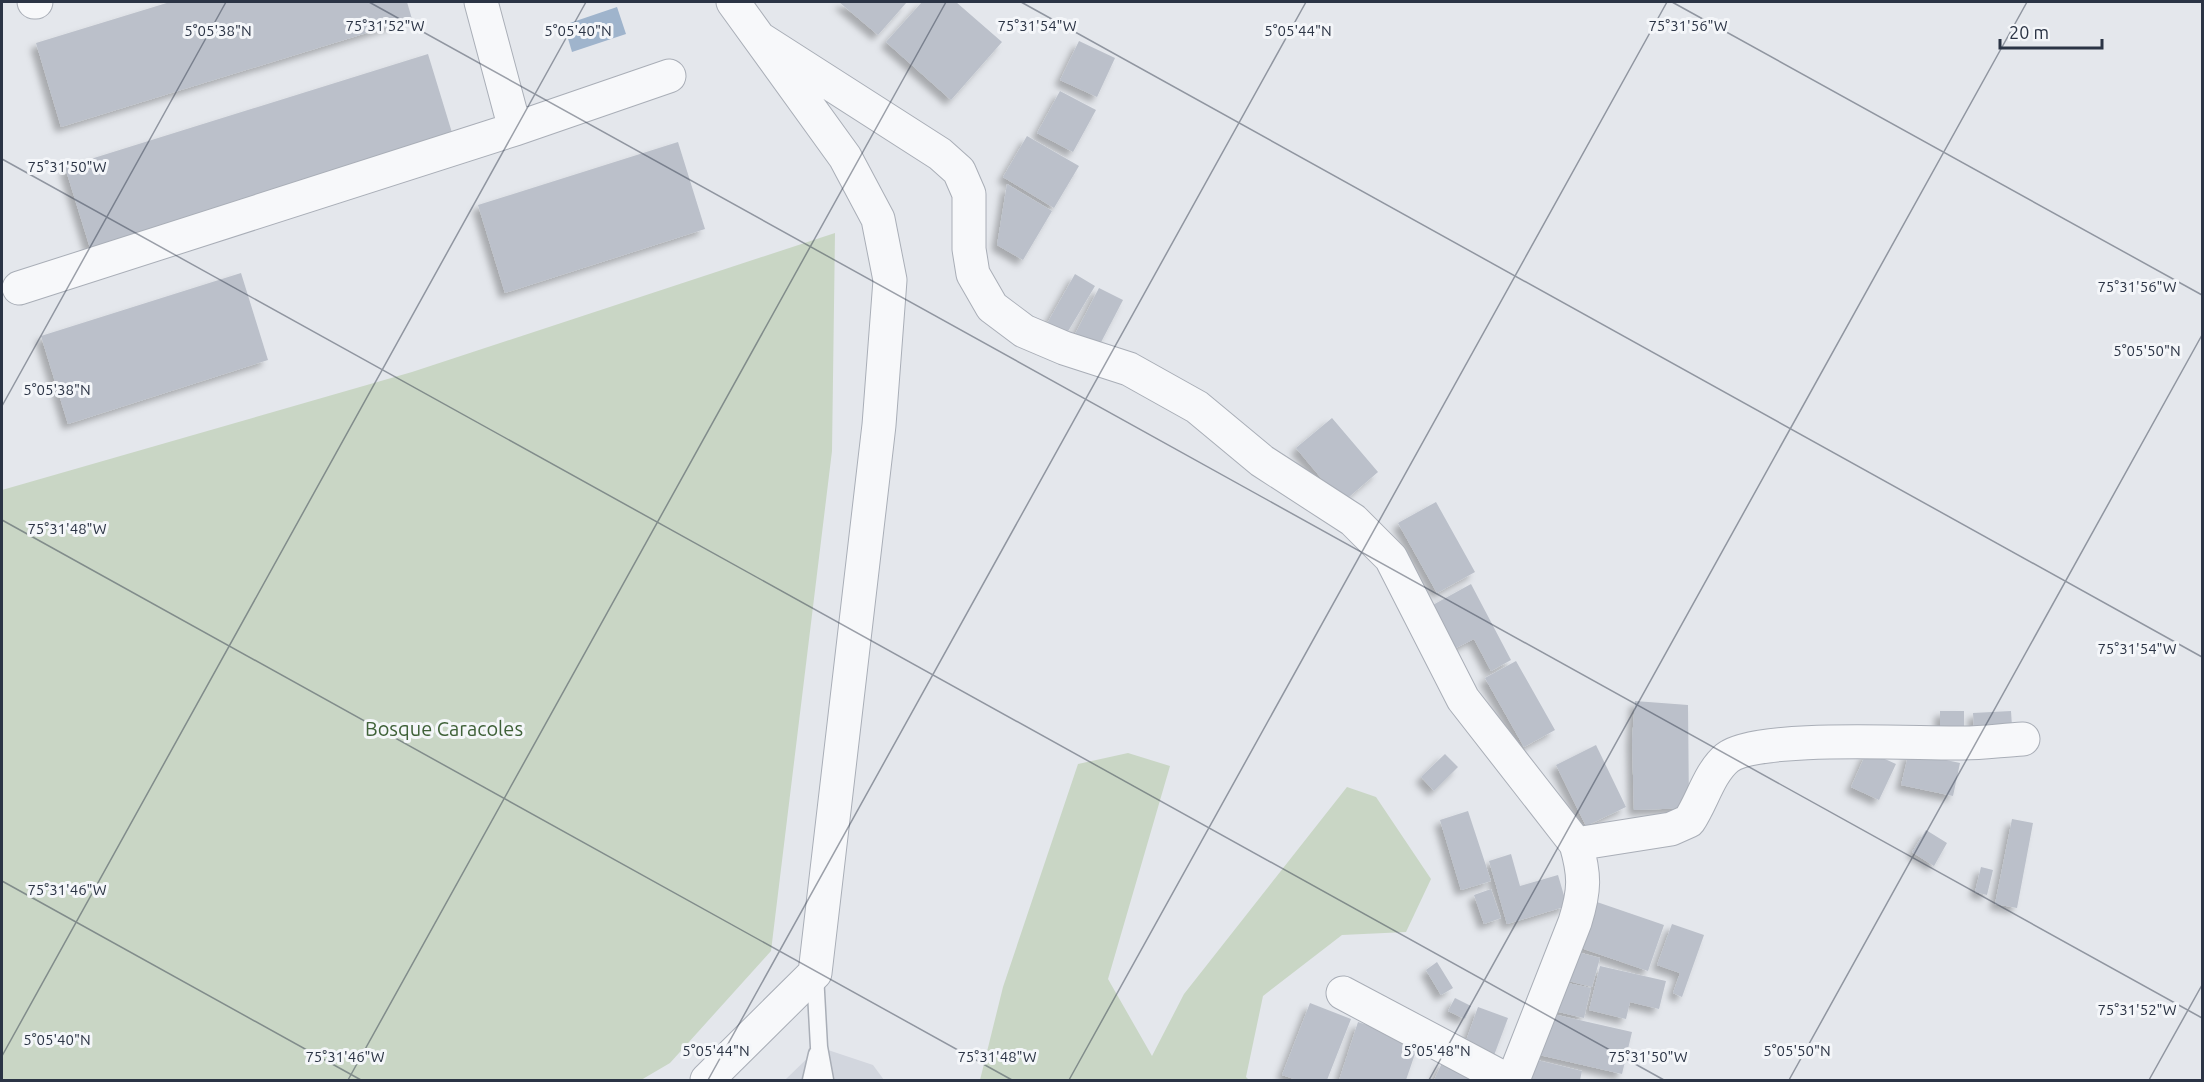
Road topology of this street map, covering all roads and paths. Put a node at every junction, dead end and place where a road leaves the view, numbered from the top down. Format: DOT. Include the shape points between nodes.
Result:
graph roads {
  1 [pos="481,2"];
  2 [pos="733,2"];
  3 [pos="762,40"];
  4 [pos="669,76"];
  5 [pos="515,129"];
  6 [pos="20,288"];
  7 [pos="2023,739"];
  8 [pos="1576,843"];
  9 [pos="815,973"];
  10 [pos="1343,993"];
  11 [pos="819,1047"];
  12 [pos="707,1080"];
  13 [pos="811,1080"];
  14 [pos="825,1080"];
  15 [pos="1507,1080"];
  16 [pos="1513,1080"];
  1 -- 5 [label="street"];
  2 -- 3 [label="street"];
  3 -- 8 [label="street" via="940,154 959,171 969,194 973,274 992,307 1024,331 1129,369 1197,406 1262,461 1353,520 1391,558 1463,699"];
  3 -- 9 [label="street" via="845,157 878,219 890,280 879,425"];
  4 -- 5 [label="street"];
  5 -- 6 [label="street"];
  7 -- 8 [label="street" via="1786,744 1747,749 1727,758 1714,773 1689,821 1671,829"];
  8 -- 16 [label="street" via="1584,871 1583,895"];
  9 -- 11 [label="lane"];
  9 -- 12 [label="street"];
  10 -- 15 [label="street"];
  11 -- 13 [label="lane"];
  11 -- 14 [label="lane"];
}
